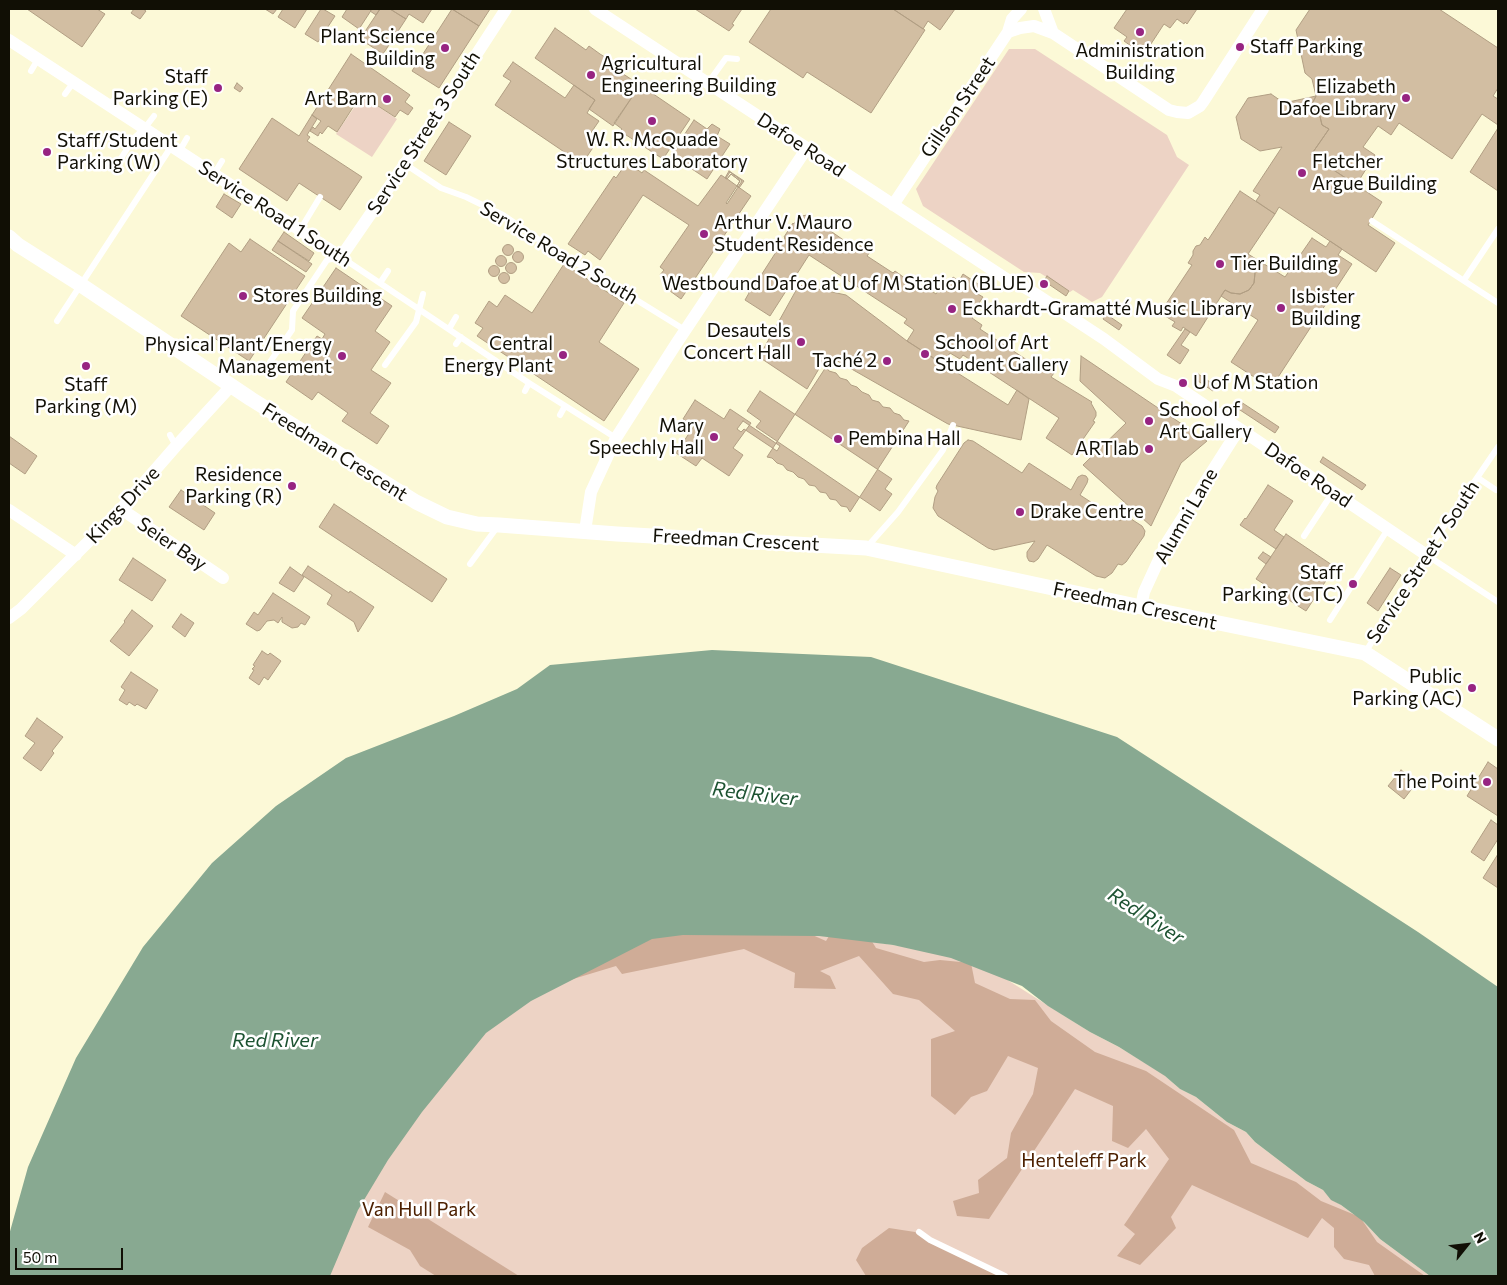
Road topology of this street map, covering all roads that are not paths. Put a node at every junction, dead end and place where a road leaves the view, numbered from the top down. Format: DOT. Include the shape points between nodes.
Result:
graph roads {
  1 [pos="506,9"];
  2 [pos="594,9"];
  3 [pos="1020,9"];
  4 [pos="1044,9"];
  5 [pos="1263,9"];
  6 [pos="1008,32"];
  7 [pos="1053,34"];
  8 [pos="9,40"];
  9 [pos="38,59"];
  10 [pos="737,59"];
  11 [pos="31,71"];
  12 [pos="73,83"];
  13 [pos="708,84"];
  14 [pos="65,94"];
  15 [pos="119,94"];
  16 [pos="109,106"];
  17 [pos="154,116"];
  18 [pos="144,128"];
  19 [pos="187,138"];
  20 [pos="807,148"];
  21 [pos="175,149"];
  22 [pos="222,160"];
  23 [pos="118,163"];
  24 [pos="405,164"];
  25 [pos="214,174"];
  26 [pos="320,197"];
  27 [pos="893,205"];
  28 [pos="1372,220"];
  29 [pos="1498,229"];
  30 [pos="300,230"];
  31 [pos="12,241"];
  32 [pos="341,257"];
  33 [pos="388,271"];
  34 [pos="1464,280"];
  35 [pos="380,283"];
  36 [pos="81,285"];
  37 [pos="423,294"];
  38 [pos="1498,303"];
  39 [pos="418,309"];
  40 [pos="456,317"];
  41 [pos="57,321"];
  42 [pos="449,329"];
  43 [pos="685,330"];
  44 [pos="461,337"];
  45 [pos="456,344"];
  46 [pos="495,360"];
  47 [pos="270,362"];
  48 [pos="385,365"];
  49 [pos="490,368"];
  50 [pos="529,383"];
  51 [pos="231,386"];
  52 [pos="525,391"];
  53 [pos="565,406"];
  54 [pos="560,415"];
  55 [pos="953,425"];
  56 [pos="1239,429"];
  57 [pos="616,438"];
  58 [pos="1498,447"];
  59 [pos="1478,478"];
  60 [pos="1496,490"];
  61 [pos="1333,492"];
  62 [pos="121,509"];
  63 [pos="9,510"];
  64 [pos="499,525"];
  65 [pos="1388,529"];
  66 [pos="584,531"];
  67 [pos="1304,536"];
  68 [pos="866,548"];
  69 [pos="1425,554"];
  70 [pos="76,555"];
  71 [pos="470,564"];
  72 [pos="223,578"];
  73 [pos="1498,602"];
  74 [pos="1141,608"];
  75 [pos="9,618"];
  76 [pos="1330,620"];
  77 [pos="1365,653"];
  78 [pos="1498,739"];
  79 [pos="919,1232"];
  80 [pos="1005,1276"];
  1 -- 24 [label="street, Service Street 3 South"];
  2 -- 13 [label="street, Dafoe Road"];
  3 -- 6 [label="street, Gillson Street"];
  4 -- 7 [label="street"];
  5 -- 7 [label="street" via="1203,102 1188,113 1169,110"];
  6 -- 7 [label="street" via="1034,26"];
  6 -- 27 [label="street, Gillson Street"];
  8 -- 9 [label="street, Service Road 1 South"];
  9 -- 11 [label="lane"];
  9 -- 12 [label="street, Service Road 1 South"];
  10 -- 13 [label="lane" via="726,58"];
  12 -- 14 [label="lane"];
  12 -- 16 [label="street, Service Road 1 South"];
  13 -- 20 [label="street, Dafoe Road"];
  15 -- 16 [label="lane"];
  16 -- 18 [label="street, Service Road 1 South"];
  17 -- 18 [label="lane"];
  18 -- 21 [label="street, Service Road 1 South"];
  18 -- 23 [label="lane"];
  19 -- 21 [label="lane"];
  20 -- 27 [label="street, Dafoe Road"];
  20 -- 43 [label="street"];
  21 -- 25 [label="street, Service Road 1 South"];
  21 -- 36 [label="lane"];
  22 -- 25 [label="lane"];
  24 -- 32 [label="street, Service Street 3 South"];
  24 -- 43 [label="lane, Service Road 2 South" via="441,188 503,215"];
  25 -- 30 [label="street, Service Road 1 South"];
  26 -- 30 [label="lane"];
  27 -- 56 [label="street, Dafoe Road" via="1008,280 1014,289 1128,365 1140,367 1176,386"];
  28 -- 34 [label="lane"];
  29 -- 34 [label="lane"];
  30 -- 32 [label="street, Service Road 1 South"];
  31 -- 36 [label="street, Freedman Crescent"];
  32 -- 35 [label="lane, Service Road 1 South"];
  32 -- 47 [label="lane" via="327,260 322,267 293,311 292,330"];
  33 -- 35 [label="lane"];
  34 -- 38 [label="lane"];
  35 -- 39 [label="lane, Service Road 1 South"];
  36 -- 41 [label="lane"];
  36 -- 51 [label="street, Freedman Crescent"];
  37 -- 39 [label="lane"];
  39 -- 42 [label="lane, Service Road 1 South"];
  39 -- 48 [label="lane" via="416,322"];
  40 -- 42 [label="lane"];
  42 -- 44 [label="lane, Service Road 1 South"];
  43 -- 57 [label="street"];
  44 -- 45 [label="lane"];
  44 -- 46 [label="lane, Service Road 1 South"];
  46 -- 49 [label="lane"];
  46 -- 50 [label="lane, Service Road 1 South"];
  50 -- 52 [label="lane"];
  50 -- 53 [label="lane, Service Road 1 South"];
  51 -- 62 [label="street, Kings Drive" via="173,441"];
  51 -- 64 [label="street, Freedman Crescent" via="416,502 447,517"];
  53 -- 54 [label="lane"];
  53 -- 57 [label="lane, Service Road 1 South"];
  55 -- 68 [label="lane" via="943,450 898,512"];
  56 -- 61 [label="street, Dafoe Road"];
  56 -- 74 [label="street, Alumni Lane" via="1166,544 1144,592"];
  57 -- 66 [label="street" via="591,492"];
  58 -- 59 [label="lane, Service Street 7 South"];
  59 -- 60 [label="lane"];
  59 -- 69 [label="lane, Service Street 7 South"];
  61 -- 65 [label="street, Dafoe Road"];
  61 -- 67 [label="lane"];
  62 -- 70 [label="street, Kings Drive"];
  62 -- 72 [label="street, Seier Bay"];
  63 -- 70 [label="street"];
  64 -- 66 [label="street, Freedman Crescent"];
  64 -- 71 [label="lane"];
  65 -- 69 [label="street, Dafoe Road"];
  65 -- 76 [label="lane"];
  66 -- 68 [label="street, Freedman Crescent"];
  68 -- 74 [label="street, Freedman Crescent"];
  69 -- 73 [label="lane"];
  69 -- 77 [label="lane, Service Street 7 South"];
  70 -- 75 [label="street, Kings Drive"];
  74 -- 77 [label="street, Freedman Crescent"];
  77 -- 78 [label="street, Freedman Crescent"];
  79 -- 80 [label="lane"];
}
